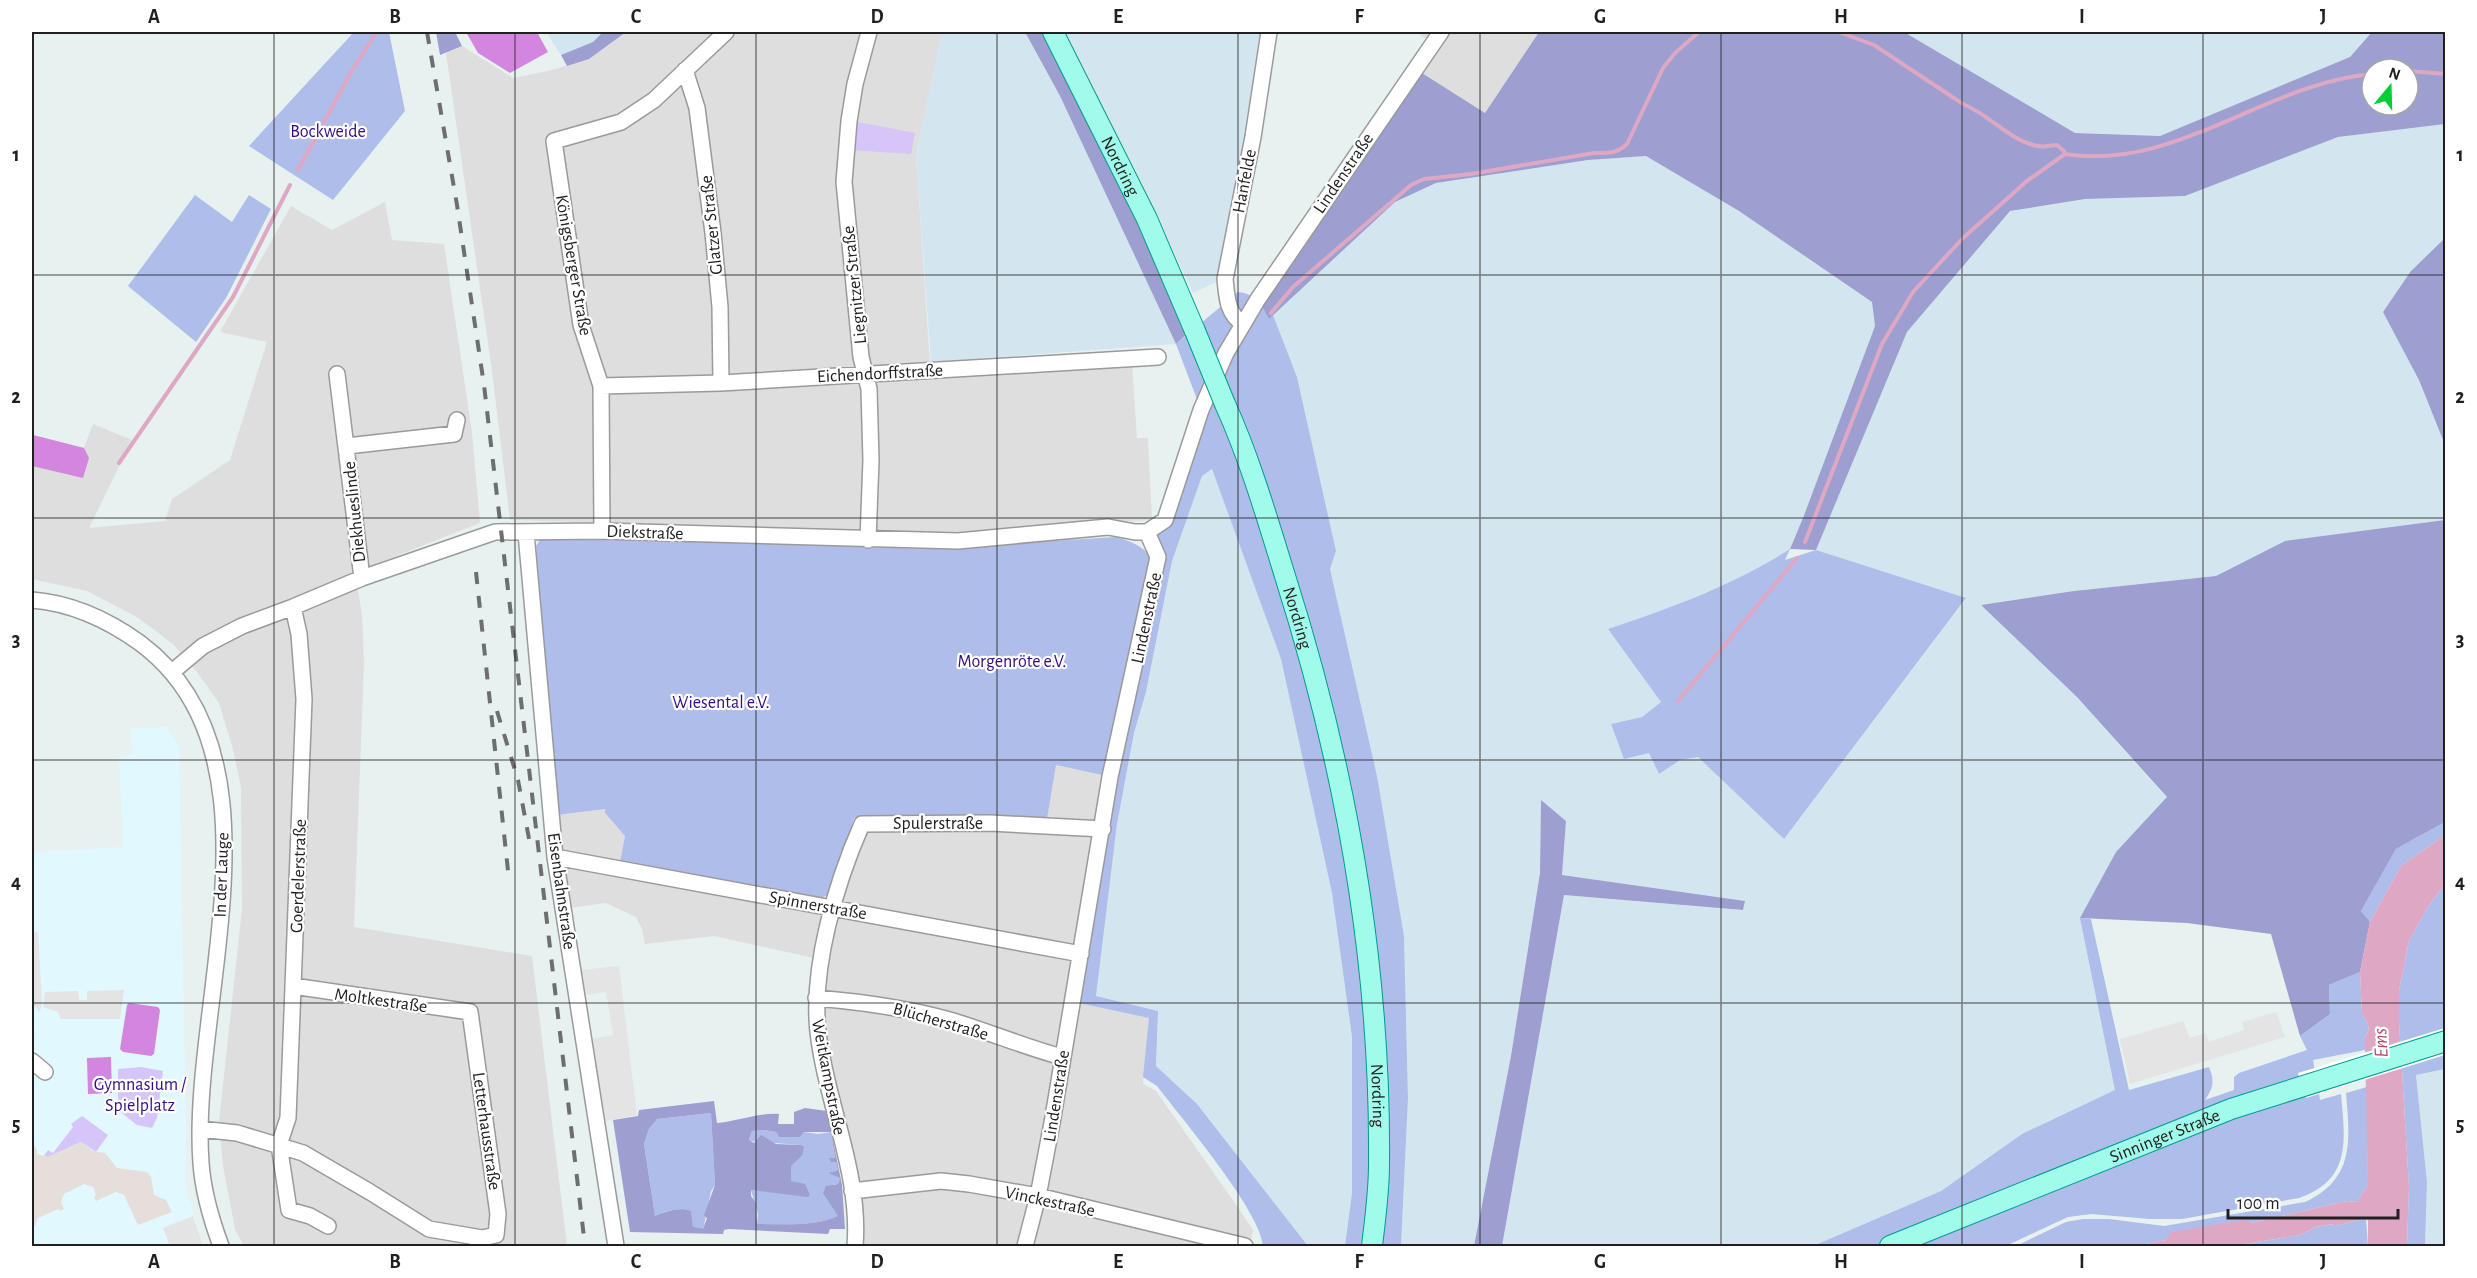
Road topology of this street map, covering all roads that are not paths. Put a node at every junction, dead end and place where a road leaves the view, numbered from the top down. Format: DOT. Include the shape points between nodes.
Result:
graph roads {
  1 [pos="726,32"];
  2 [pos="869,32"];
  3 [pos="1053,32"];
  4 [pos="1269,32"];
  5 [pos="1441,32"];
  6 [pos="685,70"];
  7 [pos="1243,324"];
  8 [pos="1158,357"];
  9 [pos="337,374"];
  10 [pos="866,374"];
  11 [pos="721,383"];
  12 [pos="601,386"];
  13 [pos="457,420"];
  14 [pos="347,446"];
  15 [pos="602,531"];
  16 [pos="1147,532"];
  17 [pos="526,533"];
  18 [pos="868,540"];
  19 [pos="362,578"];
  20 [pos="32,600"];
  21 [pos="293,607"];
  22 [pos="172,672"];
  23 [pos="1103,829"];
  24 [pos="555,857"];
  25 [pos="831,907"];
  26 [pos="1081,954"];
  27 [pos="293,986"];
  28 [pos="816,998"];
  29 [pos="470,1012"];
  30 [pos="2445,1041"];
  31 [pos="1062,1057"];
  32 [pos="32,1061"];
  33 [pos="45,1072"];
  34 [pos="200,1129"];
  35 [pos="279,1145"];
  36 [pos="852,1191"];
  37 [pos="1038,1196"];
  38 [pos="328,1226"];
  39 [pos="481,1242"];
  40 [pos="221,1246"];
  41 [pos="616,1246"];
  42 [pos="855,1246"];
  43 [pos="1025,1246"];
  44 [pos="1245,1246"];
  45 [pos="1372,1246"];
  46 [pos="1890,1246"];
  1 -- 6 [label="street"];
  2 -- 10 [label="street, Liegnitzer Straße" via="850,112 844,182 861,357"];
  3 -- 45 [label="main road, Nordring, bridge" via="1147,219 1225,405 1266,516 1324,708 1363,903 1376,1032 1379,1167"];
  4 -- 7 [label="street, Hanfelde" via="1225,279 1233,317"];
  5 -- 7 [label="street, Lindenstraße"];
  6 -- 11 [label="street, Glatzer Straße" via="697,108 713,233 720,307"];
  6 -- 12 [label="street, Königsberger Straße" via="654,100 621,122 554,141 581,325"];
  7 -- 16 [label="street, Lindenstraße" via="1201,410 1165,520"];
  8 -- 10 [label="street, Eichendorffstraße"];
  9 -- 14 [label="street, Diekhueslinde"];
  10 -- 11 [label="street, Eichendorffstraße"];
  10 -- 18 [label="street, Liegnitzer Straße" via="871,460"];
  11 -- 12 [label="street, Eichendorffstraße"];
  12 -- 15 [label="street, Königsberger Straße"];
  13 -- 14 [label="street, Diekhueslinde" via="454,434"];
  14 -- 19 [label="street, Diekhueslinde"];
  15 -- 17 [label="street, Diekstraße"];
  15 -- 18 [label="street, Diekstraße"];
  16 -- 18 [label="street, Diekstraße" via="1108,527 958,541"];
  16 -- 23 [label="street, Lindenstraße" via="1158,557 1110,777"];
  17 -- 19 [label="street, Diekstraße" via="495,532"];
  17 -- 24 [label="street, Eisenbahnstraße"];
  19 -- 21 [label="street, Diekstraße"];
  20 -- 22 [label="street, In der Lauge" via="68,607 111,624"];
  21 -- 22 [label="street, Diekstraße" via="210,642"];
  21 -- 27 [label="street, Goerdelerstraße" via="304,699"];
  22 -- 34 [label="street, In der Lauge" via="195,708 213,754 224,834 224,881"];
  23 -- 25 [label="street, Spulerstraße" via="990,823 862,824"];
  23 -- 26 [label="street, Lindenstraße"];
  24 -- 25 [label="street, Spinnerstraße"];
  24 -- 41 [label="street, Eisenbahnstraße"];
  25 -- 26 [label="street, Spinnerstraße"];
  25 -- 28 [label="street, Weitkampstraße"];
  26 -- 31 [label="street, Lindenstraße"];
  27 -- 29 [label="street, Moltkestraße"];
  27 -- 35 [label="street, Goerdelerstraße" via="288,1118"];
  28 -- 31 [label="street, Blücherstraße" via="884,1005 953,1021"];
  28 -- 36 [label="street, Weitkampstraße" via="818,1033"];
  29 -- 39 [label="street, Letterhausstraße" via="498,1214 496,1235"];
  30 -- 46 [label="main road, Sinninger Straße" via="2230,1109"];
  31 -- 37 [label="street, Lindenstraße"];
  32 -- 33 [label="street"];
  34 -- 35 [label="street, Letterhausstraße" via="237,1133"];
  34 -- 40 [label="street, In der Lauge" via="203,1183"];
  35 -- 38 [label="street" via="289,1210"];
  35 -- 39 [label="street, Letterhausstraße" via="312,1159 429,1229"];
  36 -- 37 [label="street, Vinckestraße" via="941,1181"];
  36 -- 42 [label="street, Weitkampstraße"];
  37 -- 43 [label="street, Lindenstraße"];
  37 -- 44 [label="street, Vinckestraße"];
}
